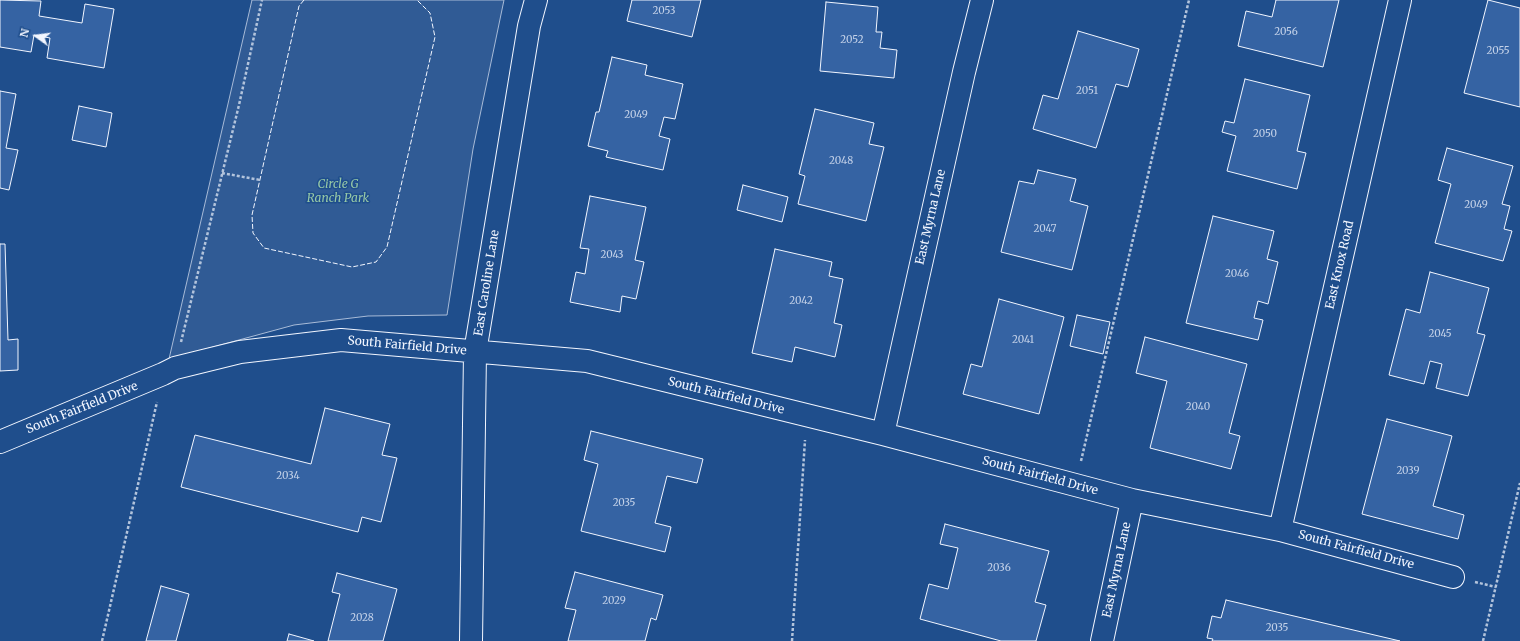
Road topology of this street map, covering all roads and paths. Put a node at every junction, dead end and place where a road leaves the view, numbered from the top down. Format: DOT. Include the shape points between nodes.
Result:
graph roads {
  1 [pos="262,0"];
  2 [pos="536,0"];
  3 [pos="982,0"];
  4 [pos="1189,0"];
  5 [pos="1400,0"];
  6 [pos="222,173"];
  7 [pos="260,180"];
  8 [pos="475,352"];
  9 [pos="169,371"];
  10 [pos="806,415"];
  11 [pos="883,434"];
  12 [pos="0,442"];
  13 [pos="1520,483"];
  14 [pos="1076,485"];
  15 [pos="1132,500"];
  16 [pos="1280,530"];
  17 [pos="1454,576"];
  18 [pos="102,641"];
  19 [pos="471,641"];
  20 [pos="792,641"];
  21 [pos="1102,641"];
  22 [pos="1483,641"];
  1 -- 6 [label="path"];
  2 -- 8 [label="street, East Caroline Lane" via="529,26"];
  3 -- 11 [label="street, East Myrna Lane"];
  4 -- 14 [label="path"];
  5 -- 16 [label="street, East Knox Road"];
  6 -- 7 [label="path"];
  6 -- 9 [label="path"];
  8 -- 9 [label="street, South Fairfield Drive" via="341,340 240,352"];
  8 -- 10 [label="street, South Fairfield Drive" via="587,361"];
  8 -- 19 [label="street, East Caroline Lane"];
  9 -- 12 [label="street, South Fairfield Drive"];
  9 -- 18 [label="path"];
  10 -- 11 [label="street, South Fairfield Drive"];
  10 -- 20 [label="path"];
  11 -- 14 [label="street, South Fairfield Drive"];
  13 -- 22 [label="path"];
  14 -- 15 [label="street, South Fairfield Drive"];
  15 -- 16 [label="street, South Fairfield Drive"];
  15 -- 21 [label="street, East Myrna Lane"];
  16 -- 17 [label="street, South Fairfield Drive"];
}
